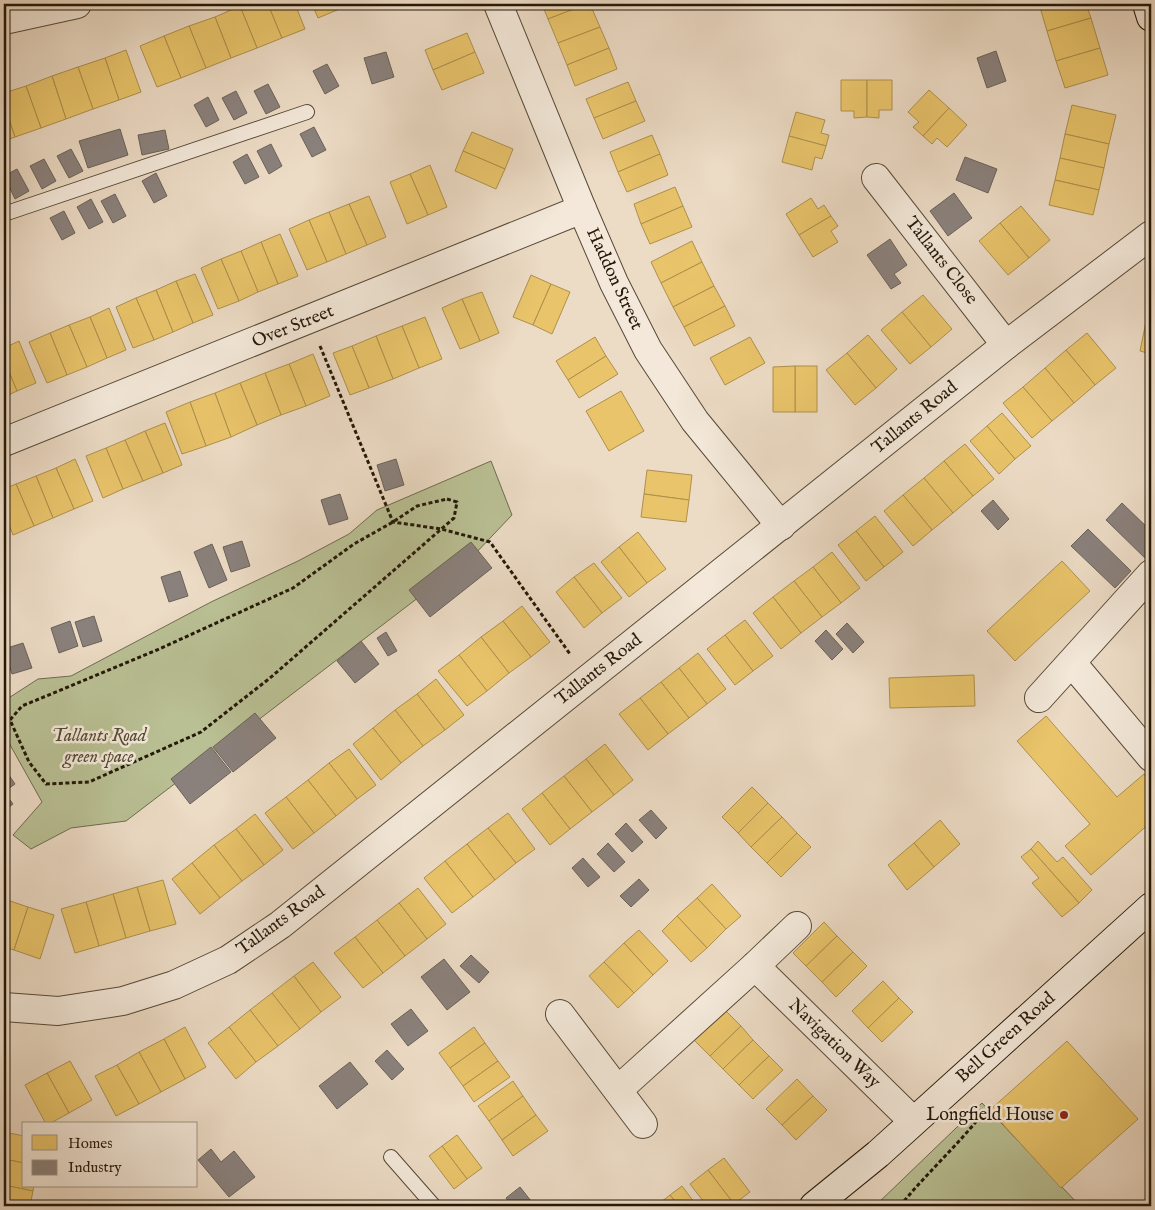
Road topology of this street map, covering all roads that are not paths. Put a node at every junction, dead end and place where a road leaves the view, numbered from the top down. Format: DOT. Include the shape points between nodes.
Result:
graph roads {
  1 [pos="77,4"];
  2 [pos="498,4"];
  3 [pos="1147,4"];
  4 [pos="1151,17"];
  5 [pos="4,20"];
  6 [pos="307,112"];
  7 [pos="876,178"];
  8 [pos="582,209"];
  9 [pos="4,214"];
  10 [pos="1151,235"];
  11 [pos="1006,345"];
  12 [pos="4,442"];
  13 [pos="781,526"];
  14 [pos="1151,574"];
  15 [pos="1072,663"];
  16 [pos="1039,698"];
  17 [pos="1151,756"];
  18 [pos="1151,907"];
  19 [pos="797,926"];
  20 [pos="755,966"];
  21 [pos="4,1007"];
  22 [pos="560,1014"];
  23 [pos="618,1090"];
  24 [pos="914,1121"];
  25 [pos="643,1124"];
  26 [pos="391,1157"];
  27 [pos="434,1206"];
  28 [pos="814,1206"];
  1 -- 5 [label="street"];
  2 -- 8 [label="street, Haddon Street"];
  3 -- 4 [label="street"];
  6 -- 9 [label="lane"];
  7 -- 11 [label="street, Tallants Close"];
  8 -- 12 [label="street, Over Street"];
  8 -- 13 [label="street, Haddon Street" via="648,350 695,421"];
  10 -- 11 [label="street, Tallants Road"];
  11 -- 13 [label="street, Tallants Road"];
  13 -- 21 [label="street, Tallants Road" via="280,925 228,960 174,985 123,1001 58,1011"];
  14 -- 15 [label="street"];
  15 -- 16 [label="street"];
  15 -- 17 [label="street"];
  18 -- 24 [label="street, Bell Green Road"];
  19 -- 20 [label="street"];
  20 -- 23 [label="street"];
  20 -- 24 [label="street, Navigation Way"];
  22 -- 23 [label="street"];
  23 -- 25 [label="street"];
  24 -- 28 [label="street, Bell Green Road"];
  26 -- 27 [label="lane"];
}
